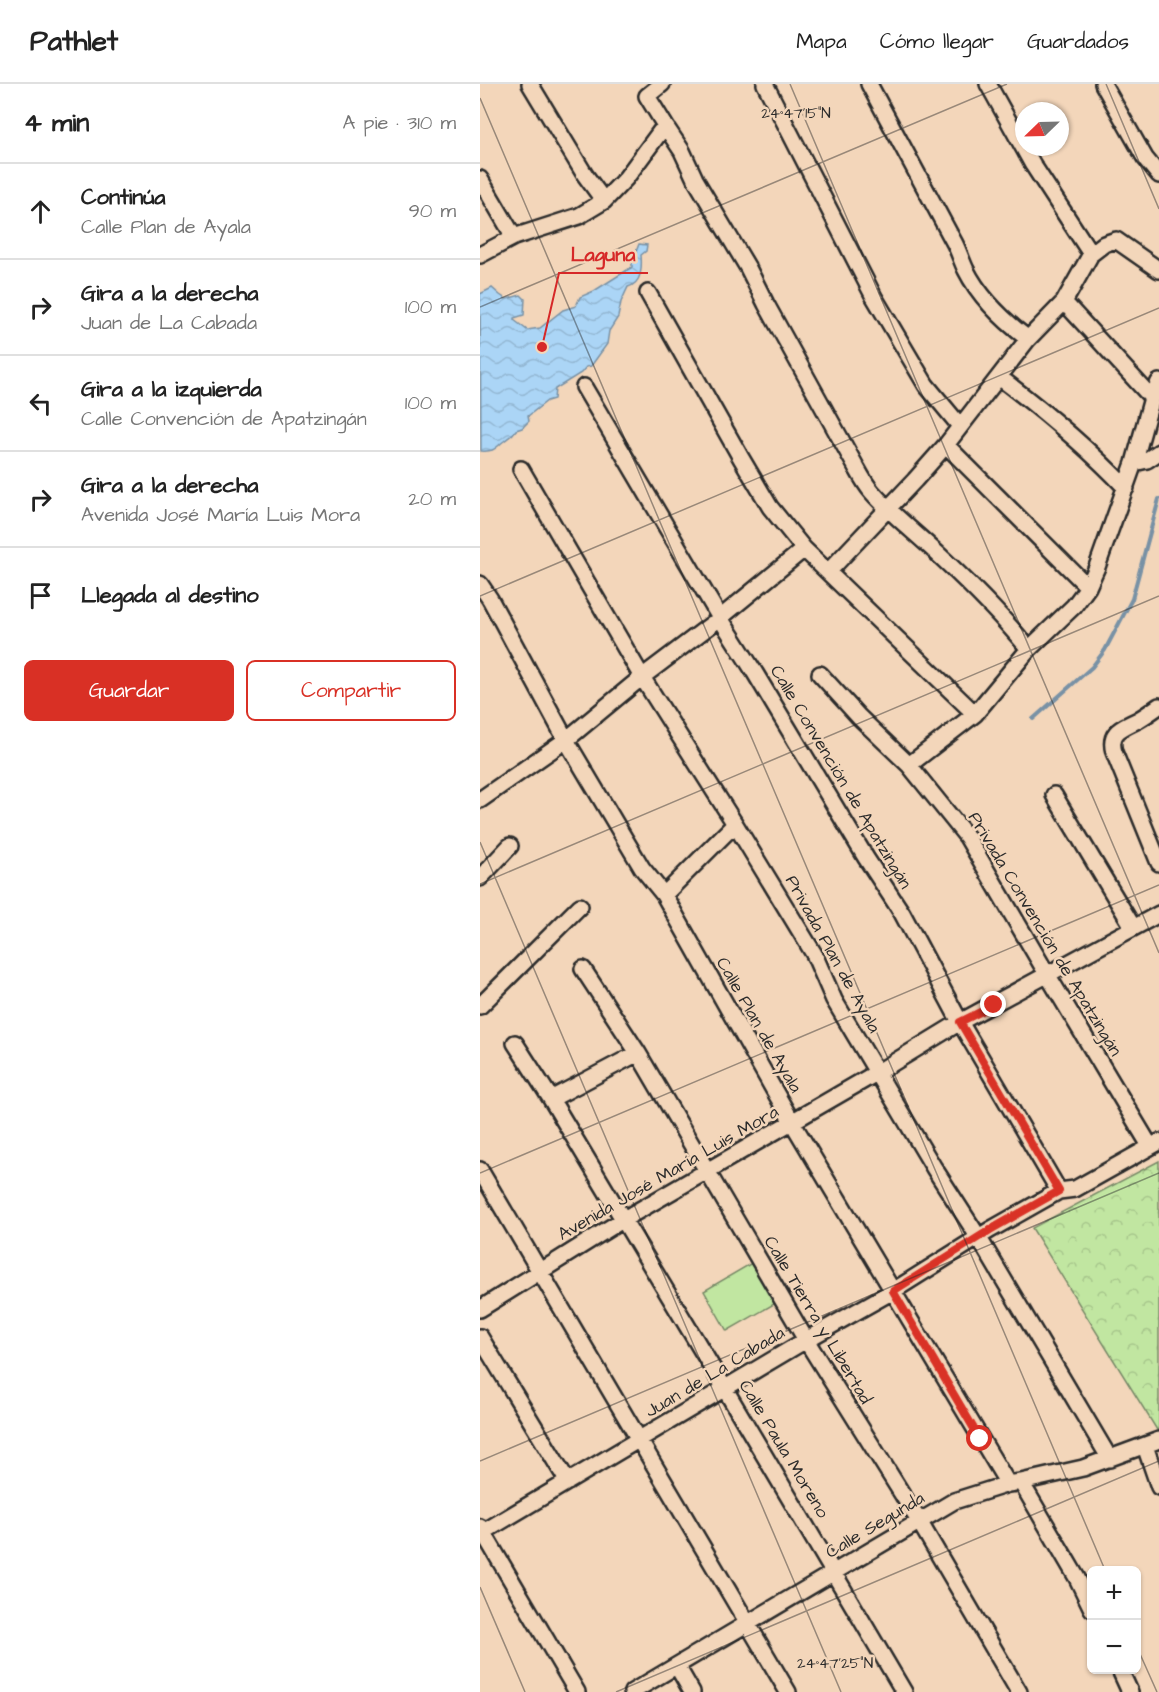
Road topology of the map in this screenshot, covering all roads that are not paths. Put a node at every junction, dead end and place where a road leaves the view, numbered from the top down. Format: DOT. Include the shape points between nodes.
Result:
graph roads {
  1 [pos="530,84"];
  2 [pos="662,84"];
  3 [pos="765,84"];
  4 [pos="869,84"];
  5 [pos="988,84"];
  6 [pos="1103,84"];
  7 [pos="644,90"];
  8 [pos="666,127"];
  9 [pos="1159,175"];
  10 [pos="480,179"];
  11 [pos="604,201"];
  12 [pos="514,237"];
  13 [pos="1091,254"];
  14 [pos="480,255"];
  15 [pos="1159,270"];
  16 [pos="648,292"];
  17 [pos="1064,302"];
  18 [pos="1028,339"];
  19 [pos="999,376"];
  20 [pos="1159,382"];
  21 [pos="584,387"];
  22 [pos="1152,398"];
  23 [pos="960,426"];
  24 [pos="946,445"];
  25 [pos="1159,452"];
  26 [pos="1134,464"];
  27 [pos="521,470"];
  28 [pos="1126,488"];
  29 [pos="888,509"];
  30 [pos="804,549"];
  31 [pos="829,571"];
  32 [pos="480,584"];
  33 [pos="1088,587"];
  34 [pos="720,618"];
  35 [pos="1029,650"];
  36 [pos="820,674"];
  37 [pos="642,677"];
  38 [pos="1159,706"];
  39 [pos="975,714"];
  40 [pos="566,740"];
  41 [pos="909,765"];
  42 [pos="482,795"];
  43 [pos="1054,795"];
  44 [pos="735,824"];
  45 [pos="510,846"];
  46 [pos="1159,863"];
  47 [pos="480,878"];
  48 [pos="664,896"];
  49 [pos="580,906"];
  50 [pos="1159,914"];
  51 [pos="1133,927"];
  52 [pos="583,969"];
  53 [pos="1047,974"];
  54 [pos="480,1006"];
  55 [pos="960,1022"];
  56 [pos="516,1043"];
  57 [pos="638,1053"];
  58 [pos="878,1072"];
  59 [pos="551,1099"];
  60 [pos="792,1122"];
  61 [pos="1155,1144"];
  62 [pos="480,1170"];
  63 [pos="707,1172"];
  64 [pos="1059,1191"];
  65 [pos="624,1219"];
  66 [pos="979,1238"];
  67 [pos="539,1271"];
  68 [pos="893,1291"];
  69 [pos="480,1309"];
  70 [pos="480,1337"];
  71 [pos="806,1340"];
  72 [pos="725,1389"];
  73 [pos="639,1440"];
  74 [pos="1152,1443"];
  75 [pos="1110,1459"];
  76 [pos="568,1482"];
  77 [pos="1015,1483"];
  78 [pos="1159,1487"];
  79 [pos="919,1521"];
  80 [pos="481,1531"];
  81 [pos="834,1572"];
  82 [pos="1087,1598"];
  83 [pos="747,1623"];
  84 [pos="677,1666"];
  85 [pos="1122,1674"];
  86 [pos="577,1692"];
  87 [pos="632,1692"];
  88 [pos="692,1692"];
  89 [pos="788,1692"];
  90 [pos="904,1692"];
  91 [pos="1019,1692"];
  92 [pos="1130,1692"];
  1 -- 11 [label="street"];
  2 -- 7 [label="street"];
  3 -- 23 [label="street" via="874,297 926,385"];
  4 -- 18 [label="street" via="966,271 986,301"];
  5 -- 13 [label="street" via="1033,165"];
  6 -- 9 [label="street" via="1145,158"];
  7 -- 8 [label="street"];
  8 -- 11 [label="street"];
  8 -- 29 [label="street" via="855,465"];
  10 -- 12 [label="street"];
  11 -- 12 [label="street" via="579,216"];
  12 -- 14 [label="street"];
  13 -- 15 [label="street" via="1116,240"];
  13 -- 17 [label="street"];
  16 -- 30 [label="street" via="770,507"];
  17 -- 18 [label="street"];
  17 -- 22 [label="street"];
  18 -- 19 [label="street"];
  19 -- 23 [label="street"];
  19 -- 28 [label="street" via="1040,408"];
  20 -- 22 [label="street"];
  21 -- 34 [label="street, Calle Convención de Apatzingán"];
  22 -- 26 [label="street"];
  23 -- 24 [label="street"];
  24 -- 29 [label="street"];
  24 -- 33 [label="street"];
  25 -- 26 [label="street"];
  26 -- 28 [label="street"];
  27 -- 37 [label="street, Privada Plan de Ayala"];
  28 -- 33 [label="street"];
  29 -- 31 [label="street"];
  29 -- 35 [label="street" via="981,596"];
  30 -- 31 [label="street"];
  30 -- 34 [label="street"];
  31 -- 39 [label="street"];
  32 -- 40 [label="street, Calle Plan de Ayala"];
  33 -- 35 [label="street"];
  34 -- 37 [label="street"];
  34 -- 55 [label="street, Calle Convención de Apatzingán" via="902,913"];
  35 -- 39 [label="street"];
  36 -- 41 [label="street, Privada Convención de Apatzingán"];
  37 -- 40 [label="street"];
  37 -- 44 [label="street, Privada Plan de Ayala"];
  38 -- 46 [label="street" via="1126,725 1113,739 1114,752"];
  39 -- 41 [label="street"];
  40 -- 42 [label="street"];
  40 -- 48 [label="street, Calle Plan de Ayala" via="642,868"];
  41 -- 53 [label="street, Privada Convención de Apatzingán" via="967,837"];
  43 -- 51 [label="street"];
  44 -- 48 [label="street"];
  44 -- 58 [label="street, Privada Plan de Ayala" via="814,954 834,1000"];
  45 -- 47 [label="street"];
  48 -- 60 [label="street, Calle Plan de Ayala"];
  49 -- 54 [label="street"];
  50 -- 51 [label="street, Avenida José María Luis Mora"];
  51 -- 53 [label="street, Avenida José María Luis Mora"];
  52 -- 57 [label="street, Calle Tierra y Libertad"];
  53 -- 55 [label="street, Avenida José María Luis Mora"];
  53 -- 61 [label="street, Privada Convención de Apatzingán"];
  55 -- 58 [label="street, Avenida José María Luis Mora"];
  55 -- 64 [label="street, Calle Convención de Apatzingán"];
  56 -- 59 [label="street, Calle Paula Moreno"];
  57 -- 59 [label="street"];
  57 -- 63 [label="street, Calle Tierra y Libertad"];
  58 -- 60 [label="street, Avenida José María Luis Mora"];
  58 -- 66 [label="street, Privada Plan de Ayala"];
  59 -- 65 [label="street, Calle Paula Moreno"];
  60 -- 63 [label="street, Avenida José María Luis Mora"];
  60 -- 68 [label="street, Calle Plan de Ayala"];
  61 -- 64 [label="street, Juan de La Cabada" via="1075,1189"];
  62 -- 67 [label="street"];
  63 -- 65 [label="street, Avenida José María Luis Mora"];
  63 -- 71 [label="street, Calle Tierra y Libertad"];
  64 -- 66 [label="street, Juan de La Cabada"];
  65 -- 67 [label="street, Avenida José María Luis Mora"];
  65 -- 72 [label="street, Calle Paula Moreno"];
  66 -- 68 [label="street, Juan de La Cabada"];
  66 -- 75 [label="street, Privada Plan de Ayala"];
  67 -- 69 [label="street, Avenida José María Luis Mora"];
  67 -- 73 [label="street"];
  68 -- 71 [label="street, Juan de La Cabada"];
  68 -- 77 [label="street, Calle Plan de Ayala"];
  70 -- 76 [label="street"];
  71 -- 72 [label="street, Juan de La Cabada"];
  71 -- 79 [label="street, Calle Tierra y Libertad"];
  72 -- 73 [label="street, Juan de La Cabada"];
  72 -- 81 [label="street, Calle Paula Moreno"];
  73 -- 76 [label="street, Juan de La Cabada"];
  73 -- 83 [label="street"];
  74 -- 75 [label="street, Calle Segunda"];
  74 -- 78 [label="street"];
  75 -- 77 [label="street, Calle Segunda"];
  76 -- 80 [label="street, Juan de La Cabada"];
  77 -- 79 [label="street, Calle Segunda" via="954,1501"];
  77 -- 82 [label="street, Calle Plan de Ayala"];
  79 -- 81 [label="street, Calle Segunda"];
  79 -- 91 [label="street, Calle Tierra y Libertad"];
  80 -- 86 [label="street"];
  81 -- 83 [label="street, Calle Segunda"];
  81 -- 90 [label="street, Calle Paula Moreno"];
  83 -- 84 [label="street, Calle Segunda"];
  83 -- 89 [label="street"];
  84 -- 87 [label="street, Calle Segunda"];
  84 -- 88 [label="street"];
  85 -- 92 [label="street"];
}
